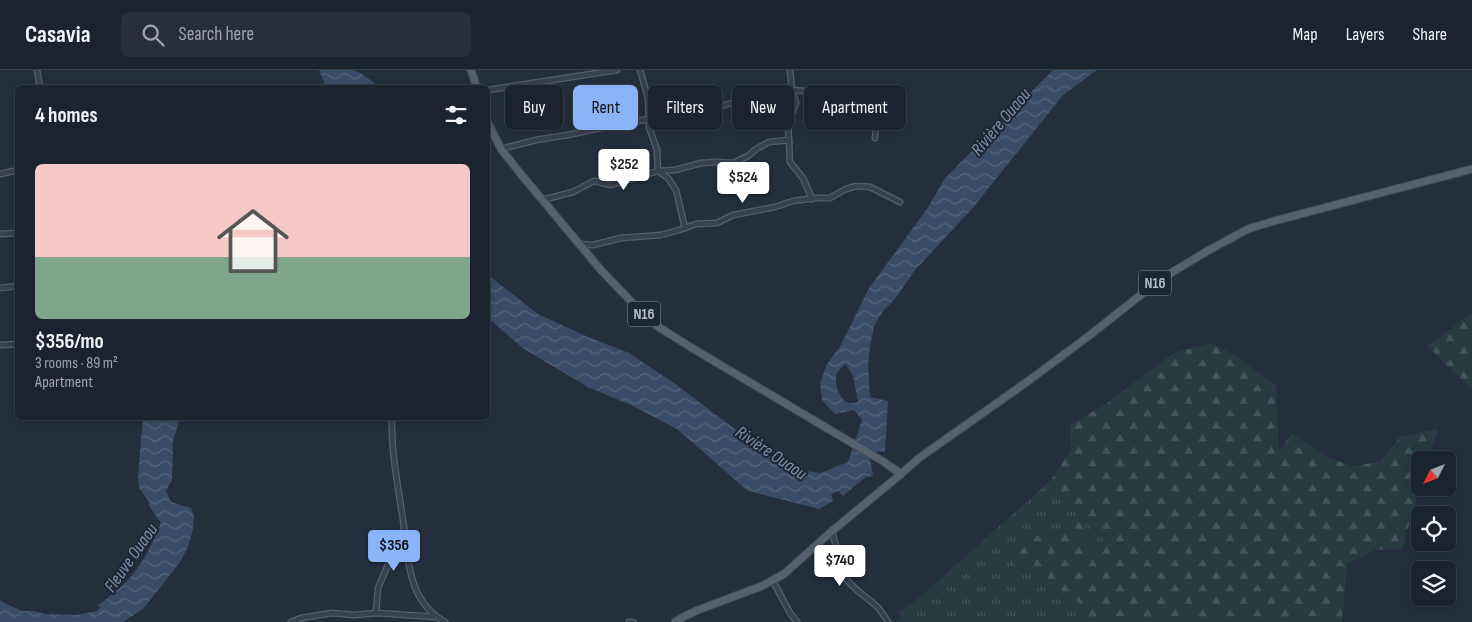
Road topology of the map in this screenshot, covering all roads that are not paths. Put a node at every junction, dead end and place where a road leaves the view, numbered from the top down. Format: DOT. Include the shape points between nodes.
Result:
graph roads {
  1 [pos="37,70"];
  2 [pos="471,70"];
  3 [pos="617,70"];
  4 [pos="640,70"];
  5 [pos="790,70"];
  6 [pos="40,85"];
  7 [pos="476,85"];
  8 [pos="792,85"];
  9 [pos="490,90"];
  10 [pos="794,90"];
  11 [pos="732,103"];
  12 [pos="647,119"];
  13 [pos="490,127"];
  14 [pos="788,130"];
  15 [pos="875,138"];
  16 [pos="789,140"];
  17 [pos="502,149"];
  18 [pos="1472,169"];
  19 [pos="658,170"];
  20 [pos="15,171"];
  21 [pos="0,174"];
  22 [pos="812,199"];
  23 [pos="542,200"];
  24 [pos="900,202"];
  25 [pos="685,228"];
  26 [pos="15,233"];
  27 [pos="0,234"];
  28 [pos="578,244"];
  29 [pos="15,286"];
  30 [pos="0,288"];
  31 [pos="15,344"];
  32 [pos="0,345"];
  33 [pos="392,420"];
  34 [pos="900,474"];
  35 [pos="404,528"];
  36 [pos="832,531"];
  37 [pos="773,581"];
  38 [pos="376,613"];
  39 [pos="436,617"];
  40 [pos="301,620"];
  41 [pos="291,622"];
  42 [pos="445,622"];
  43 [pos="629,622"];
  44 [pos="634,622"];
  45 [pos="675,622"];
  46 [pos="797,622"];
  47 [pos="888,622"];
  1 -- 6 [label="street"];
  2 -- 7 [label="main road"];
  3 -- 9 [label="street"];
  4 -- 12 [label="street" via="648,98"];
  5 -- 8 [label="street"];
  10 -- 15 [label="street" via="828,88 859,105 870,113 876,125"];
  11 -- 12 [label="street"];
  12 -- 17 [label="street"];
  12 -- 19 [label="street" via="657,150"];
  13 -- 17 [label="main road, N16"];
  14 -- 16 [label="street"];
  16 -- 19 [label="street" via="769,142 733,164 701,163 675,170"];
  16 -- 22 [label="street" via="790,162 803,178"];
  17 -- 23 [label="main road, N16"];
  18 -- 34 [label="main road, N16 / N16" via="1274,221 1209,250 1161,279 1090,336"];
  19 -- 23 [label="street" via="611,185 594,182 573,192"];
  19 -- 25 [label="street" via="676,190"];
  20 -- 21 [label="street"];
  22 -- 24 [label="street" via="830,198 857,186 870,187"];
  22 -- 25 [label="street"];
  23 -- 28 [label="main road, N16"];
  25 -- 28 [label="street" via="593,246"];
  26 -- 27 [label="street"];
  28 -- 34 [label="main road, N16" via="660,328"];
  29 -- 30 [label="street"];
  31 -- 32 [label="street"];
  33 -- 35 [label="street" via="393,455"];
  34 -- 36 [label="main road, N16"];
  35 -- 38 [label="street" via="378,588"];
  35 -- 39 [label="street" via="417,591 427,609"];
  36 -- 37 [label="main road, N16"];
  36 -- 47 [label="street" via="844,576 854,589 881,610"];
  37 -- 45 [label="main road, N16"];
  37 -- 46 [label="street"];
  38 -- 39 [label="street"];
  38 -- 40 [label="street" via="332,613"];
  39 -- 42 [label="street"];
  40 -- 41 [label="street"];
  43 -- 44 [label="street"];
}
